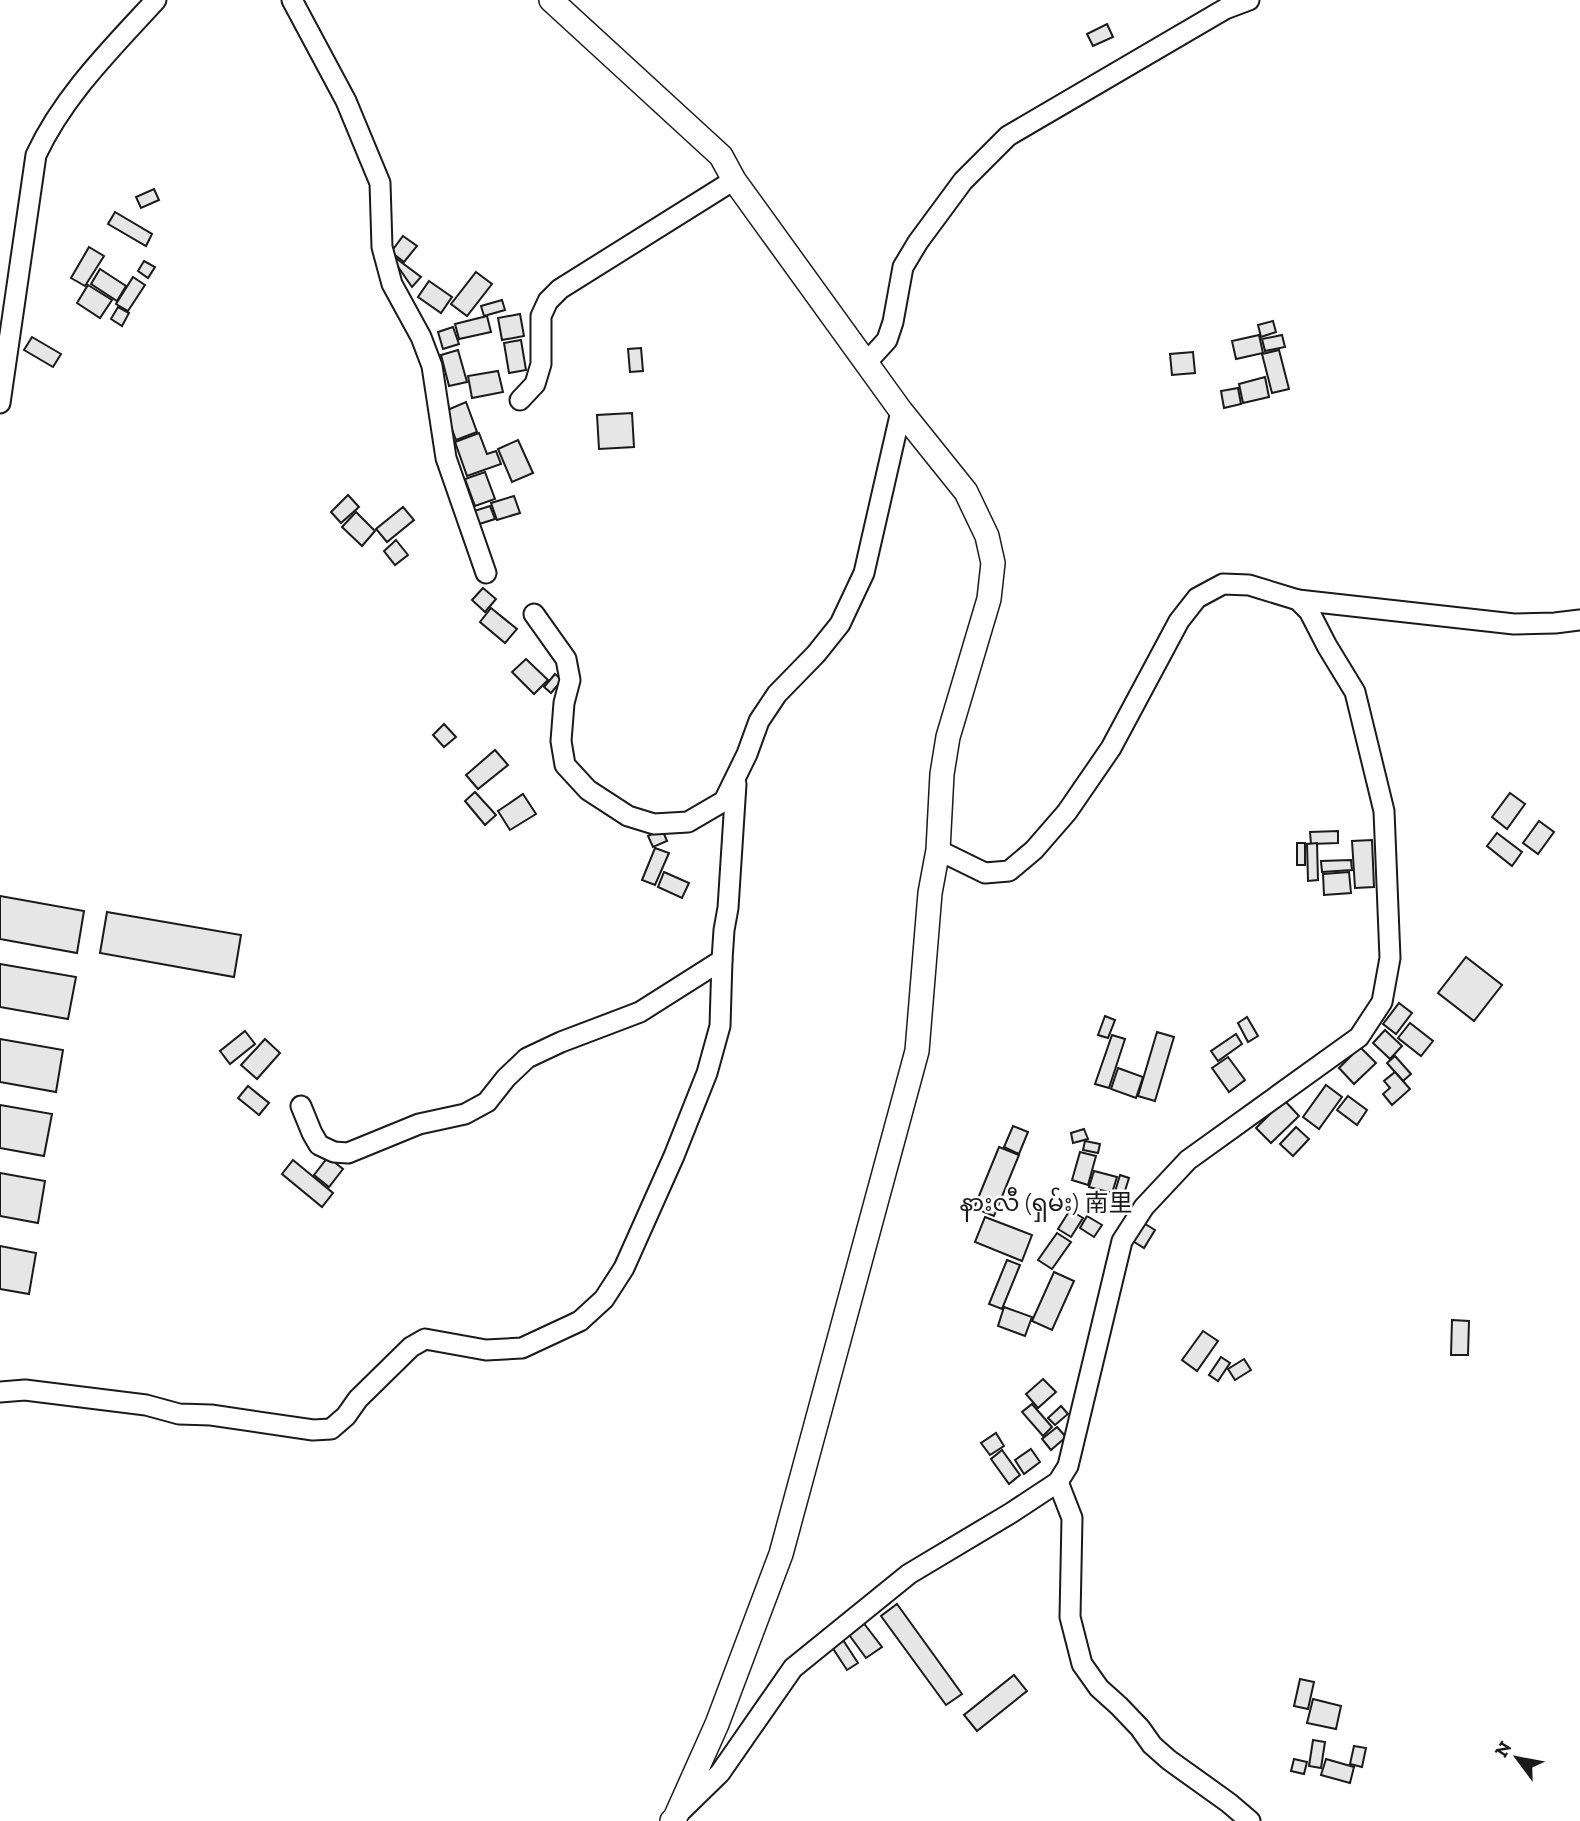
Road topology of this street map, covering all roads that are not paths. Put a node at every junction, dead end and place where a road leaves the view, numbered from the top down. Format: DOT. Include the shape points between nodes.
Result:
graph roads {
  1 [pos="156,0"];
  2 [pos="292,0"];
  3 [pos="551,0"];
  4 [pos="1249,0"];
  5 [pos="1224,5"];
  6 [pos="734,180"];
  7 [pos="866,363"];
  8 [pos="520,400"];
  9 [pos="0,403"];
  10 [pos="901,411"];
  11 [pos="486,573"];
  12 [pos="1298,600"];
  13 [pos="534,614"];
  14 [pos="1580,620"];
  15 [pos="736,779"];
  16 [pos="938,850"];
  17 [pos="722,960"];
  18 [pos="301,1106"];
  19 [pos="0,1392"];
  20 [pos="1058,1482"];
  21 [pos="673,1820"];
  22 [pos="1250,1821"];
  1 -- 9 [label="street" via="85,78 47,131 36,155"];
  2 -- 11 [label="street" via="346,101 380,183 382,247 392,284 432,366 446,458"];
  3 -- 6 [label="main road" via="721,156"];
  4 -- 5 [label="street"];
  5 -- 7 [label="street" via="1008,136 963,181 903,267 887,340"];
  6 -- 7 [label="main road"];
  6 -- 8 [label="street" via="560,289 541,316 541,364 536,384"];
  7 -- 10 [label="main road"];
  10 -- 15 [label="street" via="864,573 840,624 759,721"];
  10 -- 16 [label="main road" via="966,492 987,536 993,563 989,599 948,737"];
  12 -- 14 [label="street" via="1514,624"];
  12 -- 16 [label="street" via="1236,584 1223,584 1197,598 1179,621 1111,748 1068,812 1034,850 1009,871 985,873"];
  12 -- 20 [label="street" via="1309,611 1355,692 1384,811 1390,958 1382,1002 1359,1037 1188,1160 1144,1208 1122,1241 1068,1466"];
  13 -- 15 [label="street" via="566,659 570,680 561,741 565,765 588,790 628,816 654,824 688,822 724,801"];
  15 -- 17 [label="street"];
  16 -- 21 [label="main road" via="917,1051 784,1541 717,1724"];
  17 -- 18 [label="street" via="640,1012 527,1058 487,1102 466,1114 419,1124 348,1153 334,1153 319,1145"];
  17 -- 19 [label="street" via="720,1026 702,1085 624,1268 604,1298 580,1321 522,1348 486,1350 425,1339 411,1346 331,1429 179,1414 146,1405 24,1390"];
  20 -- 21 [label="street" via="909,1574 793,1668 720,1773"];
  20 -- 22 [label="street" via="1072,1518 1070,1617 1082,1664 1152,1745"];
}
